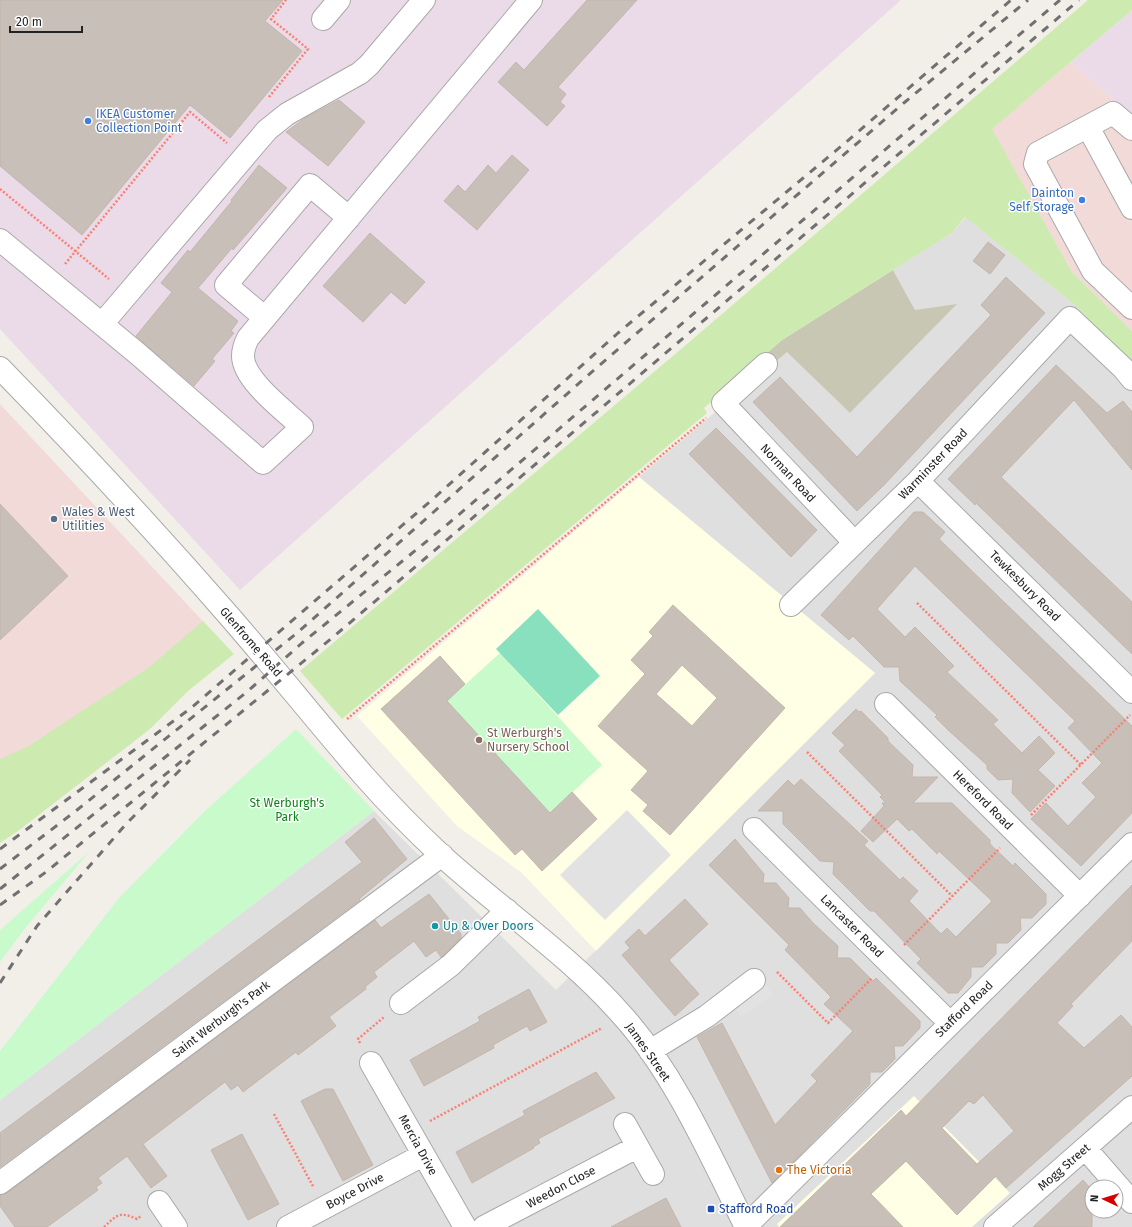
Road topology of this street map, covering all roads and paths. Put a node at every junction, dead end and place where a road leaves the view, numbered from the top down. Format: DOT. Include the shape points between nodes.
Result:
graph roads {
  1 [pos="286,0"];
  2 [pos="339,0"];
  3 [pos="424,0"];
  4 [pos="531,0"];
  5 [pos="323,19"];
  6 [pos="264,103"];
  7 [pos="1088,127"];
  8 [pos="1132,130"];
  9 [pos="225,149"];
  10 [pos="0,189"];
  11 [pos="1132,208"];
  12 [pos="349,218"];
  13 [pos="0,240"];
  14 [pos="75,251"];
  15 [pos="50,281"];
  16 [pos="128,295"];
  17 [pos="1132,308"];
  18 [pos="265,318"];
  19 [pos="102,324"];
  20 [pos="766,364"];
  21 [pos="0,368"];
  22 [pos="1132,379"];
  23 [pos="723,403"];
  24 [pos="918,481"];
  25 [pos="854,542"];
  26 [pos="917,603"];
  27 [pos="791,605"];
  28 [pos="1132,692"];
  29 [pos="886,704"];
  30 [pos="1132,713"];
  31 [pos="346,719"];
  32 [pos="806,752"];
  33 [pos="1081,765"];
  34 [pos="754,829"];
  35 [pos="1015,832"];
  36 [pos="1132,844"];
  37 [pos="442,855"];
  38 [pos="952,896"];
  39 [pos="1080,896"];
  40 [pos="507,910"];
  41 [pos="888,962"];
  42 [pos="774,969"];
  43 [pos="754,980"];
  44 [pos="401,1003"];
  45 [pos="623,1016"];
  46 [pos="950,1023"];
  47 [pos="650,1051"];
  48 [pos="371,1063"];
  49 [pos="1132,1107"];
  50 [pos="274,1114"];
  51 [pos="625,1124"];
  52 [pos="411,1132"];
  53 [pos="637,1147"];
  54 [pos="1085,1148"];
  55 [pos="423,1155"];
  56 [pos="653,1174"];
  57 [pos="0,1183"];
  58 [pos="160,1202"];
  59 [pos="1132,1202"];
  60 [pos="324,1208"];
  61 [pos="176,1227"];
  62 [pos="288,1227"];
  63 [pos="465,1227"];
  64 [pos="484,1227"];
  65 [pos="746,1227"];
  66 [pos="995,1227"];
  1 -- 6 [label="path" via="271,19 308,49"];
  2 -- 5 [label="street"];
  3 -- 16 [label="street" via="370,65 288,114 267,130"];
  4 -- 12 [label="street"];
  7 -- 8 [label="street" via="1113,113"];
  7 -- 11 [label="street"];
  7 -- 17 [label="street" via="1038,153 1035,164 1093,271"];
  9 -- 14 [label="path" via="229,145 190,112"];
  10 -- 14 [label="path"];
  12 -- 18 [label="street"];
  12 -- 18 [label="street" via="310,185 226,285"];
  13 -- 15 [label="street"];
  14 -- 15 [label="path"];
  14 -- 16 [label="path"];
  15 -- 19 [label="street"];
  16 -- 19 [label="street"];
  18 -- 19 [label="street" via="246,343 244,364 252,380 302,427 263,463"];
  20 -- 23 [label="street"];
  21 -- 37 [label="street, Glenfrome Road" via="215,600 364,776"];
  22 -- 24 [label="street, Warminster Road" via="1070,318"];
  23 -- 25 [label="street, Norman Road"];
  23 -- 31 [label="path"];
  24 -- 25 [label="street, Warminster Road"];
  24 -- 28 [label="street, Tewkesbury Road"];
  25 -- 27 [label="street, Warminster Road"];
  26 -- 33 [label="path"];
  29 -- 35 [label="street, Hereford Road"];
  30 -- 33 [label="path"];
  32 -- 38 [label="path"];
  33 -- 35 [label="path"];
  34 -- 41 [label="street, Lancaster Road"];
  35 -- 38 [label="path"];
  35 -- 39 [label="street, Hereford Road"];
  36 -- 39 [label="street, Stafford Road"];
  37 -- 40 [label="street, Glenfrome Road"];
  37 -- 57 [label="street, Saint Werburgh's Park"];
  38 -- 41 [label="path"];
  39 -- 46 [label="street, Stafford Road"];
  40 -- 44 [label="street" via="452,965"];
  40 -- 45 [label="street, James Street" via="586,977"];
  41 -- 42 [label="path" via="828,1023"];
  41 -- 46 [label="street, Lancaster Road"];
  43 -- 47 [label="street" via="707,1016"];
  44 -- 48 [label="path" via="358,1039"];
  45 -- 47 [label="street, James Street"];
  45 -- 52 [label="path"];
  46 -- 65 [label="street, Stafford Road"];
  47 -- 65 [label="street, James Street" via="703,1140"];
  48 -- 52 [label="street, Mercia Drive"];
  49 -- 54 [label="street, Mogg Street"];
  50 -- 60 [label="path"];
  51 -- 53 [label="street"];
  52 -- 55 [label="street, Mercia Drive"];
  53 -- 56 [label="street"];
  53 -- 64 [label="street, Weedon Close"];
  54 -- 59 [label="street"];
  54 -- 66 [label="street, Mogg Street"];
  55 -- 60 [label="street, Boyce Drive"];
  55 -- 63 [label="street, Mercia Drive"];
  58 -- 61 [label="street"];
  60 -- 62 [label="street, Boyce Drive"];
}
